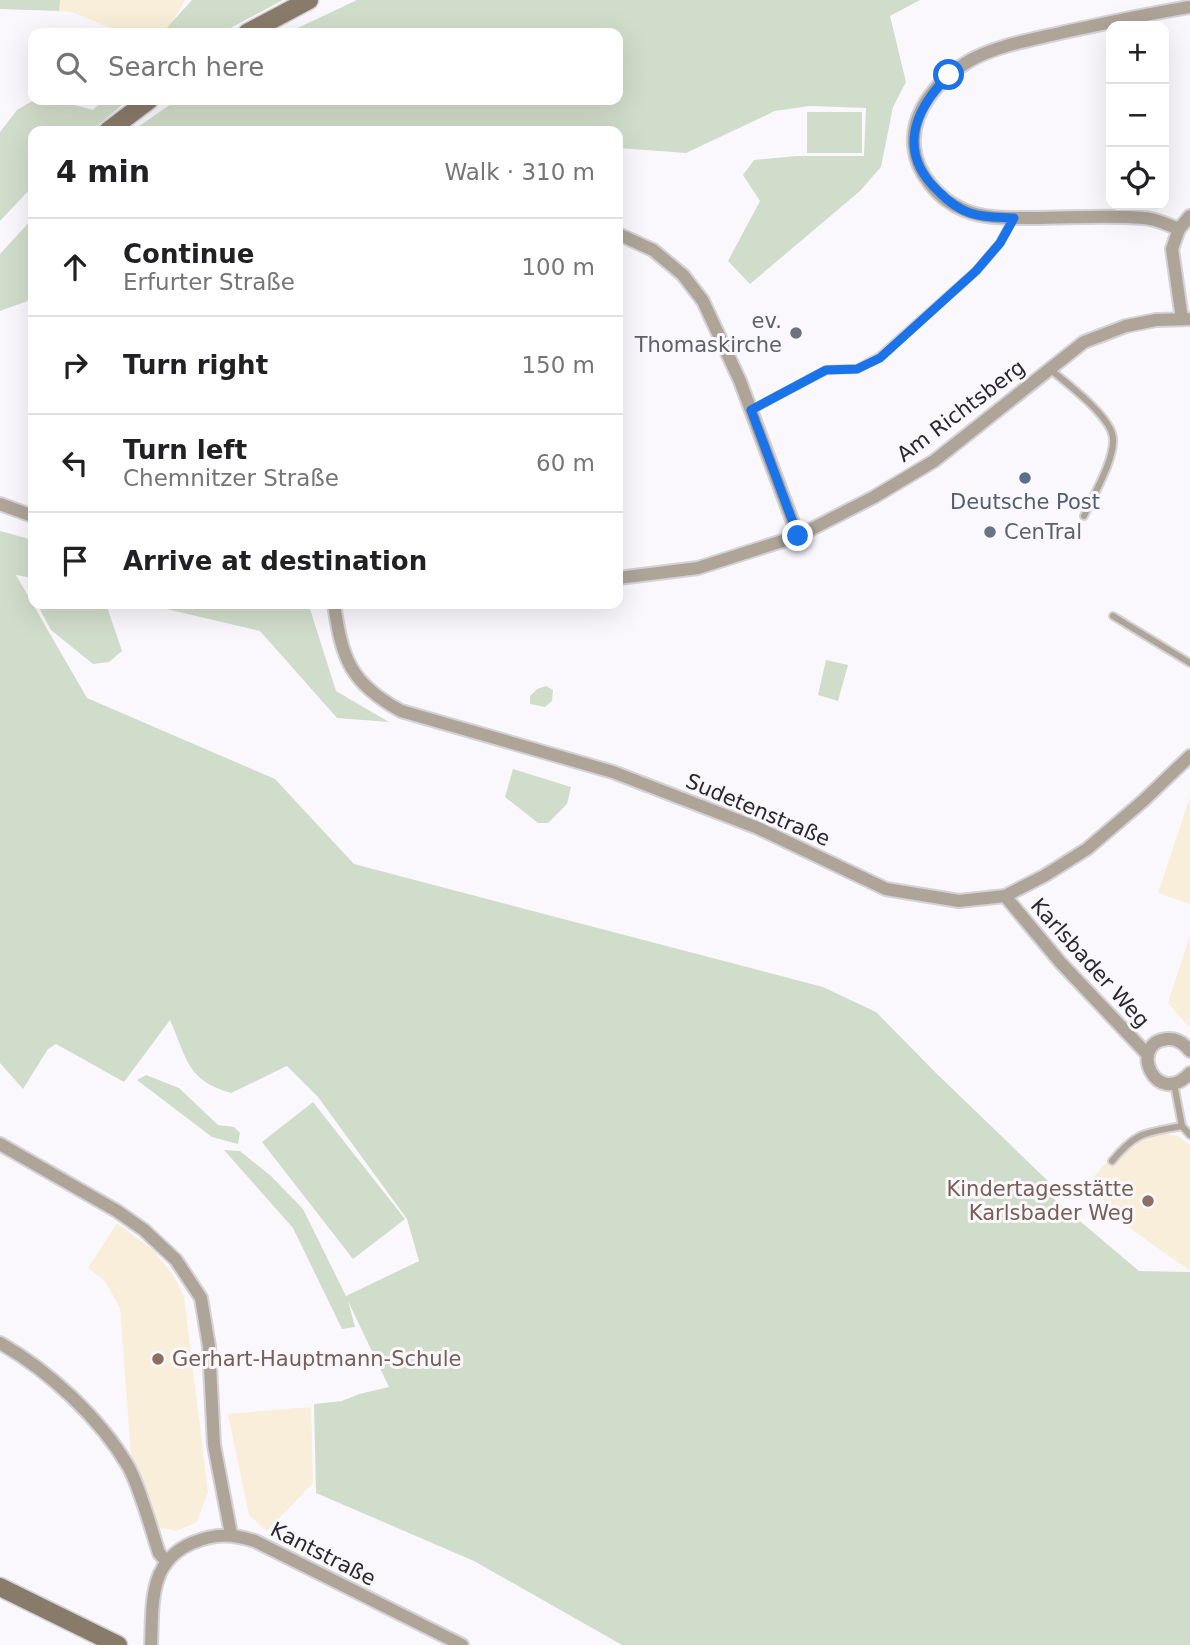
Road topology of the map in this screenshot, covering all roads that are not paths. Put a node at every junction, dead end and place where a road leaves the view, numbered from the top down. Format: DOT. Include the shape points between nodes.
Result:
graph roads {
  1 [pos="309,0"];
  2 [pos="1190,7"];
  3 [pos="256,28"];
  4 [pos="142,105"];
  5 [pos="115,126"];
  6 [pos="1190,216"];
  7 [pos="1014,218"];
  8 [pos="1179,229"];
  9 [pos="623,236"];
  10 [pos="1186,319"];
  11 [pos="1049,368"];
  12 [pos="751,410"];
  13 [pos="0,504"];
  14 [pos="28,514"];
  15 [pos="1084,516"];
  16 [pos="798,536"];
  17 [pos="623,577"];
  18 [pos="335,609"];
  19 [pos="1113,616"];
  20 [pos="1190,663"];
  21 [pos="1190,756"];
  22 [pos="1005,896"];
  23 [pos="1190,1051"];
  24 [pos="1148,1055"];
  25 [pos="1190,1073"];
  26 [pos="1174,1084"];
  27 [pos="1182,1126"];
  28 [pos="1190,1135"];
  29 [pos="0,1144"];
  30 [pos="1112,1161"];
  31 [pos="0,1343"];
  32 [pos="231,1534"];
  33 [pos="166,1561"];
  34 [pos="0,1587"];
  35 [pos="118,1645"];
  36 [pos="151,1645"];
  37 [pos="462,1645"];
  1 -- 3 [label="main road"];
  2 -- 7 [label="street" via="997,50 970,60 932,92 913,138 920,170 960,209"];
  4 -- 5 [label="main road"];
  6 -- 8 [label="street"];
  7 -- 8 [label="street" via="1146,218"];
  7 -- 12 [label="lane" via="976,271 880,358 857,369 826,370"];
  8 -- 10 [label="street, Am Richtsberg" via="1172,249"];
  9 -- 12 [label="street" via="653,250 696,292"];
  10 -- 11 [label="street, Am Richtsberg" via="1156,320 1094,336"];
  11 -- 15 [label="lane" via="1103,418 1113,438 1110,458"];
  11 -- 16 [label="street, Am Richtsberg" via="934,461"];
  12 -- 16 [label="street"];
  13 -- 14 [label="street"];
  16 -- 17 [label="street, Am Richtsberg" via="698,568"];
  18 -- 22 [label="street, Sudetenstraße" via="339,642 351,668 372,693 401,711 613,772 766,832 886,889 959,901"];
  19 -- 20 [label="lane"];
  21 -- 22 [label="street, Sudetenstraße" via="1087,849"];
  22 -- 24 [label="street, Karlsbader Weg"];
  23 -- 24 [label="street, Karlsbader Weg" via="1175,1039 1163,1039"];
  24 -- 26 [label="street, Karlsbader Weg" via="1154,1078"];
  25 -- 26 [label="street"];
  26 -- 27 [label="lane"];
  27 -- 28 [label="lane"];
  27 -- 30 [label="lane" via="1141,1134"];
  29 -- 32 [label="street" via="144,1230 176,1260 201,1298 209,1346 214,1445"];
  31 -- 33 [label="street" via="32,1362 109,1439 129,1468 159,1553"];
  32 -- 33 [label="street" via="202,1539"];
  32 -- 37 [label="street, Kantstraße" via="255,1541"];
  33 -- 36 [label="street" via="153,1595"];
  34 -- 35 [label="main road"];
}
